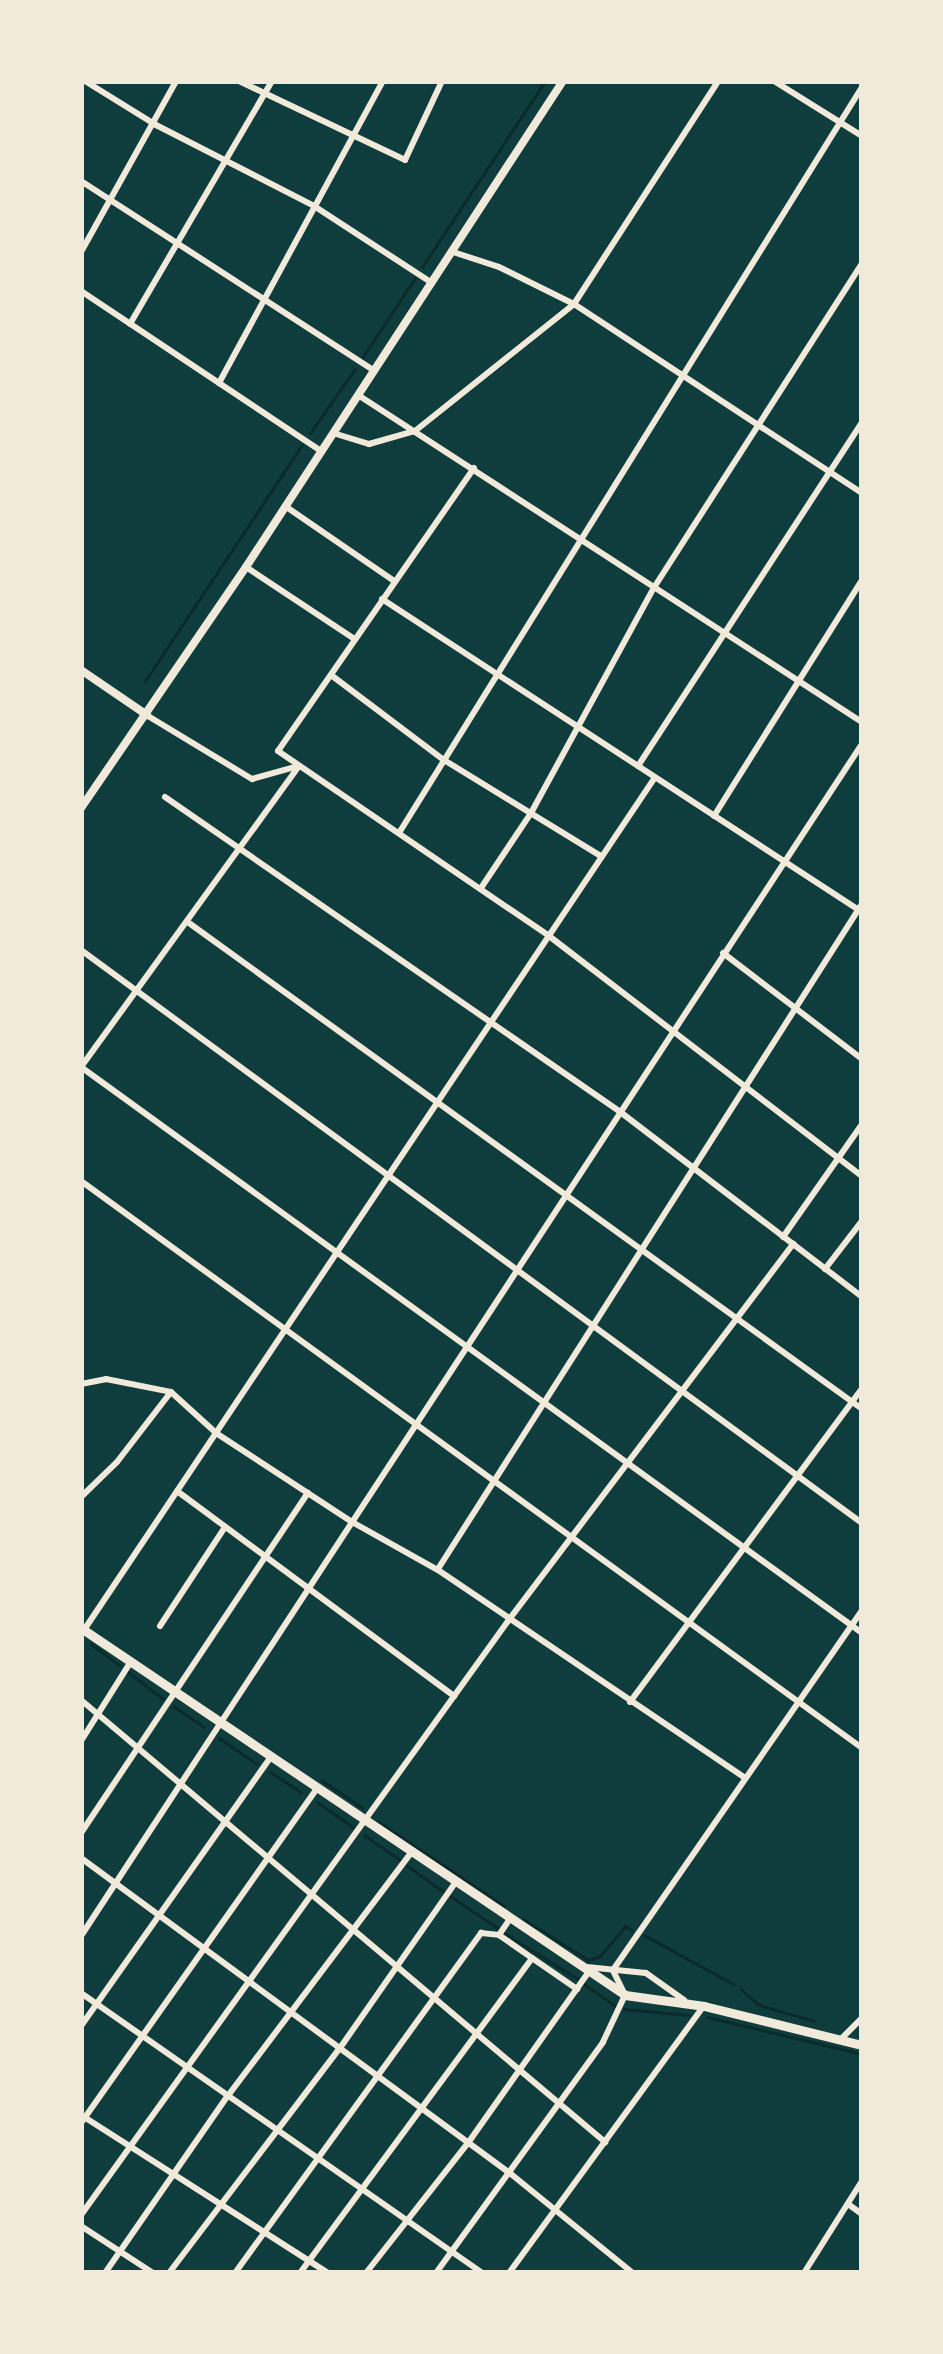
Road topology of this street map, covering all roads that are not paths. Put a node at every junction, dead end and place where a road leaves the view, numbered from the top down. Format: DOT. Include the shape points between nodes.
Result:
graph roads {
  1 [pos="85,81"];
  2 [pos="176,81"];
  3 [pos="239,81"];
  4 [pos="272,81"];
  5 [pos="382,81"];
  6 [pos="442,81"];
  7 [pos="563,81"];
  8 [pos="718,81"];
  9 [pos="774,81"];
  10 [pos="862,87"];
  11 [pos="267,91"];
  12 [pos="839,121"];
  13 [pos="156,125"];
  14 [pos="351,134"];
  15 [pos="862,136"];
  16 [pos="229,159"];
  17 [pos="81,181"];
  18 [pos="112,201"];
  19 [pos="314,206"];
  20 [pos="179,244"];
  21 [pos="81,252"];
  22 [pos="452,252"];
  23 [pos="862,264"];
  24 [pos="432,283"];
  25 [pos="81,291"];
  26 [pos="263,298"];
  27 [pos="574,304"];
  28 [pos="130,324"];
  29 [pos="373,370"];
  30 [pos="685,374"];
  31 [pos="220,383"];
  32 [pos="358,395"];
  33 [pos="862,422"];
  34 [pos="759,425"];
  35 [pos="416,431"];
  36 [pos="333,433"];
  37 [pos="321,451"];
  38 [pos="474,468"];
  39 [pos="830,472"];
  40 [pos="862,493"];
  41 [pos="285,506"];
  42 [pos="584,537"];
  43 [pos="246,567"];
  44 [pos="862,580"];
  45 [pos="394,581"];
  46 [pos="655,586"];
  47 [pos="382,599"];
  48 [pos="724,633"];
  49 [pos="353,638"];
  50 [pos="81,670"];
  51 [pos="496,673"];
  52 [pos="330,674"];
  53 [pos="796,680"];
  54 [pos="147,715"];
  55 [pos="862,722"];
  56 [pos="576,727"];
  57 [pos="862,744"];
  58 [pos="444,760"];
  59 [pos="299,766"];
  60 [pos="638,766"];
  61 [pos="654,779"];
  62 [pos="165,797"];
  63 [pos="81,808"];
  64 [pos="531,813"];
  65 [pos="714,816"];
  66 [pos="399,833"];
  67 [pos="242,847"];
  68 [pos="602,856"];
  69 [pos="783,861"];
  70 [pos="481,888"];
  71 [pos="861,908"];
  72 [pos="189,922"];
  73 [pos="549,936"];
  74 [pos="81,950"];
  75 [pos="724,953"];
  76 [pos="138,990"];
  77 [pos="800,1006"];
  78 [pos="494,1023"];
  79 [pos="673,1028"];
  80 [pos="862,1059"];
  81 [pos="81,1067"];
  82 [pos="749,1084"];
  83 [pos="442,1103"];
  84 [pos="619,1111"];
  85 [pos="862,1124"];
  86 [pos="838,1156"];
  87 [pos="693,1168"];
  88 [pos="389,1176"];
  89 [pos="862,1176"];
  90 [pos="81,1181"];
  91 [pos="566,1193"];
  92 [pos="862,1221"];
  93 [pos="783,1237"];
  94 [pos="793,1244"];
  95 [pos="642,1248"];
  96 [pos="337,1253"];
  97 [pos="516,1269"];
  98 [pos="825,1269"];
  99 [pos="862,1297"];
  100 [pos="738,1318"];
  101 [pos="593,1326"];
  102 [pos="286,1328"];
  103 [pos="466,1347"];
  104 [pos="81,1384"];
  105 [pos="862,1388"];
  106 [pos="683,1392"];
  107 [pos="172,1393"];
  108 [pos="852,1401"];
  109 [pos="544,1403"];
  110 [pos="862,1409"];
  111 [pos="417,1421"];
  112 [pos="216,1433"];
  113 [pos="629,1465"];
  114 [pos="796,1475"];
  115 [pos="496,1479"];
  116 [pos="177,1491"];
  117 [pos="308,1493"];
  118 [pos="81,1497"];
  119 [pos="352,1522"];
  120 [pos="862,1523"];
  121 [pos="225,1527"];
  122 [pos="576,1537"];
  123 [pos="742,1546"];
  124 [pos="265,1556"];
  125 [pos="438,1570"];
  126 [pos="308,1588"];
  127 [pos="862,1612"];
  128 [pos="688,1619"];
  129 [pos="508,1621"];
  130 [pos="852,1625"];
  131 [pos="160,1626"];
  132 [pos="85,1631"];
  133 [pos="862,1633"];
  134 [pos="81,1645"];
  135 [pos="130,1663"];
  136 [pos="175,1693"];
  137 [pos="454,1697"];
  138 [pos="799,1699"];
  139 [pos="81,1700"];
  140 [pos="629,1702"];
  141 [pos="98,1716"];
  142 [pos="221,1725"];
  143 [pos="81,1742"];
  144 [pos="862,1747"];
  145 [pos="139,1748"];
  146 [pos="270,1758"];
  147 [pos="745,1778"];
  148 [pos="181,1784"];
  149 [pos="316,1790"];
  150 [pos="225,1821"];
  151 [pos="365,1823"];
  152 [pos="81,1833"];
  153 [pos="411,1853"];
  154 [pos="81,1858"];
  155 [pos="270,1859"];
  156 [pos="455,1883"];
  157 [pos="117,1885"];
  158 [pos="313,1896"];
  159 [pos="158,1915"];
  160 [pos="509,1920"];
  161 [pos="353,1929"];
  162 [pos="499,1935"];
  163 [pos="81,1936"];
  164 [pos="203,1948"];
  165 [pos="532,1958"];
  166 [pos="396,1966"];
  167 [pos="582,1970"];
  168 [pos="613,1970"];
  169 [pos="250,1982"];
  170 [pos="577,1989"];
  171 [pos="81,1993"];
  172 [pos="625,1995"];
  173 [pos="436,2000"];
  174 [pos="687,2002"];
  175 [pos="97,2004"];
  176 [pos="704,2006"];
  177 [pos="292,2014"];
  178 [pos="862,2018"];
  179 [pos="81,2026"];
  180 [pos="476,2034"];
  181 [pos="143,2038"];
  182 [pos="842,2038"];
  183 [pos="862,2045"];
  184 [pos="340,2048"];
  185 [pos="188,2068"];
  186 [pos="519,2071"];
  187 [pos="378,2076"];
  188 [pos="227,2097"];
  189 [pos="559,2103"];
  190 [pos="423,2110"];
  191 [pos="82,2119"];
  192 [pos="276,2133"];
  193 [pos="605,2142"];
  194 [pos="468,2143"];
  195 [pos="129,2146"];
  196 [pos="317,2161"];
  197 [pos="172,2174"];
  198 [pos="511,2174"];
  199 [pos="862,2181"];
  200 [pos="362,2191"];
  201 [pos="848,2204"];
  202 [pos="221,2205"];
  203 [pos="557,2210"];
  204 [pos="862,2214"];
  205 [pos="81,2215"];
  206 [pos="405,2220"];
  207 [pos="81,2226"];
  208 [pos="263,2232"];
  209 [pos="121,2252"];
  210 [pos="452,2252"];
  211 [pos="309,2261"];
  212 [pos="105,2273"];
  213 [pos="153,2273"];
  214 [pos="169,2273"];
  215 [pos="235,2273"];
  216 [pos="300,2273"];
  217 [pos="328,2273"];
  218 [pos="366,2273"];
  219 [pos="436,2273"];
  220 [pos="483,2273"];
  221 [pos="509,2273"];
  222 [pos="632,2273"];
  223 [pos="804,2273"];
  1 -- 13 [label="street"];
  2 -- 13 [label="street"];
  3 -- 11 [label="street"];
  4 -- 11 [label="street"];
  5 -- 14 [label="street"];
  6 -- 14 [label="street" via="405,160"];
  7 -- 22 [label="street"];
  8 -- 27 [label="street"];
  9 -- 12 [label="street"];
  10 -- 12 [label="street"];
  11 -- 14 [label="street"];
  11 -- 16 [label="street"];
  12 -- 15 [label="street"];
  12 -- 30 [label="street"];
  13 -- 16 [label="street"];
  13 -- 18 [label="street"];
  14 -- 19 [label="street"];
  16 -- 19 [label="street"];
  16 -- 20 [label="street"];
  17 -- 18 [label="street"];
  18 -- 20 [label="street"];
  18 -- 21 [label="street"];
  19 -- 24 [label="street"];
  19 -- 26 [label="street"];
  20 -- 26 [label="street"];
  20 -- 28 [label="street"];
  22 -- 24 [label="street"];
  22 -- 27 [label="street"];
  23 -- 34 [label="street"];
  24 -- 29 [label="street"];
  25 -- 28 [label="street"];
  26 -- 29 [label="street"];
  26 -- 31 [label="street"];
  27 -- 30 [label="street"];
  27 -- 35 [label="street"];
  28 -- 31 [label="street"];
  29 -- 32 [label="street"];
  30 -- 34 [label="street"];
  30 -- 42 [label="street"];
  31 -- 37 [label="street"];
  32 -- 35 [label="street"];
  32 -- 36 [label="street"];
  33 -- 39 [label="street"];
  34 -- 39 [label="street"];
  34 -- 46 [label="street"];
  35 -- 36 [label="street" via="369,444"];
  35 -- 38 [label="street"];
  36 -- 37 [label="street"];
  37 -- 41 [label="street"];
  38 -- 42 [label="street"];
  38 -- 45 [label="street"];
  39 -- 40 [label="street"];
  39 -- 48 [label="street"];
  41 -- 43 [label="street"];
  41 -- 45 [label="street"];
  42 -- 46 [label="street"];
  42 -- 51 [label="street"];
  43 -- 49 [label="street"];
  43 -- 54 [label="street"];
  44 -- 53 [label="street"];
  45 -- 47 [label="street"];
  46 -- 48 [label="street"];
  46 -- 56 [label="street"];
  47 -- 49 [label="street"];
  47 -- 51 [label="street"];
  48 -- 53 [label="street"];
  48 -- 60 [label="street"];
  49 -- 52 [label="street"];
  50 -- 54 [label="street"];
  51 -- 56 [label="street"];
  51 -- 58 [label="street"];
  52 -- 58 [label="street"];
  52 -- 59 [label="street" via="278,752"];
  53 -- 55 [label="street"];
  53 -- 65 [label="street"];
  54 -- 59 [label="street" via="252,779"];
  54 -- 63 [label="street"];
  56 -- 60 [label="street"];
  56 -- 64 [label="street"];
  57 -- 69 [label="street"];
  58 -- 64 [label="street"];
  58 -- 66 [label="street"];
  59 -- 66 [label="street"];
  59 -- 67 [label="street"];
  60 -- 61 [label="street"];
  61 -- 65 [label="street"];
  61 -- 68 [label="street"];
  62 -- 67 [label="street"];
  64 -- 68 [label="street"];
  64 -- 70 [label="street"];
  65 -- 69 [label="street"];
  66 -- 70 [label="street"];
  67 -- 72 [label="street"];
  67 -- 78 [label="street"];
  68 -- 73 [label="street"];
  69 -- 71 [label="street"];
  69 -- 75 [label="street"];
  70 -- 73 [label="street"];
  71 -- 77 [label="street"];
  72 -- 76 [label="street"];
  72 -- 83 [label="street"];
  73 -- 78 [label="street"];
  73 -- 79 [label="street"];
  74 -- 76 [label="street"];
  75 -- 77 [label="street"];
  75 -- 79 [label="street"];
  76 -- 81 [label="street"];
  76 -- 88 [label="street"];
  77 -- 80 [label="street"];
  77 -- 82 [label="street"];
  78 -- 83 [label="street"];
  78 -- 84 [label="street"];
  79 -- 82 [label="street"];
  79 -- 84 [label="street"];
  81 -- 96 [label="street"];
  82 -- 86 [label="street"];
  82 -- 87 [label="street"];
  83 -- 88 [label="street"];
  83 -- 91 [label="street"];
  84 -- 87 [label="street"];
  84 -- 91 [label="street"];
  85 -- 86 [label="street"];
  86 -- 89 [label="street"];
  86 -- 93 [label="street"];
  87 -- 93 [label="street"];
  87 -- 95 [label="street"];
  88 -- 96 [label="street"];
  88 -- 97 [label="street"];
  90 -- 102 [label="street"];
  91 -- 95 [label="street"];
  91 -- 97 [label="street"];
  92 -- 98 [label="street"];
  93 -- 94 [label="street"];
  94 -- 98 [label="street"];
  94 -- 100 [label="street"];
  95 -- 100 [label="street"];
  95 -- 101 [label="street"];
  96 -- 102 [label="street"];
  96 -- 103 [label="street"];
  97 -- 101 [label="street"];
  97 -- 103 [label="street"];
  98 -- 99 [label="street"];
  100 -- 106 [label="street"];
  100 -- 108 [label="street"];
  101 -- 106 [label="street"];
  101 -- 109 [label="street"];
  102 -- 111 [label="street"];
  102 -- 112 [label="street"];
  103 -- 109 [label="street"];
  103 -- 111 [label="street"];
  104 -- 107 [label="street" via="106,1379"];
  105 -- 108 [label="street"];
  106 -- 113 [label="street"];
  106 -- 114 [label="street"];
  107 -- 112 [label="street"];
  107 -- 118 [label="street"];
  108 -- 110 [label="street"];
  108 -- 114 [label="street"];
  109 -- 113 [label="street"];
  109 -- 115 [label="street"];
  111 -- 115 [label="street"];
  111 -- 119 [label="street"];
  112 -- 116 [label="street"];
  112 -- 117 [label="street"];
  113 -- 122 [label="street"];
  113 -- 123 [label="street"];
  114 -- 120 [label="street"];
  114 -- 123 [label="street"];
  115 -- 122 [label="street"];
  115 -- 125 [label="street"];
  116 -- 121 [label="street"];
  116 -- 132 [label="street"];
  117 -- 119 [label="street"];
  117 -- 124 [label="street"];
  119 -- 125 [label="street"];
  119 -- 126 [label="street"];
  121 -- 124 [label="street"];
  121 -- 131 [label="street"];
  122 -- 128 [label="street"];
  122 -- 129 [label="street"];
  123 -- 128 [label="street"];
  123 -- 130 [label="street"];
  124 -- 126 [label="street"];
  124 -- 136 [label="street"];
  125 -- 129 [label="street"];
  126 -- 137 [label="street"];
  126 -- 142 [label="street"];
  127 -- 130 [label="street"];
  128 -- 138 [label="street"];
  128 -- 140 [label="street"];
  129 -- 137 [label="street"];
  129 -- 140 [label="street"];
  130 -- 133 [label="street"];
  130 -- 138 [label="street"];
  132 -- 134 [label="street"];
  132 -- 135 [label="main road"];
  135 -- 136 [label="main road"];
  135 -- 141 [label="street"];
  136 -- 142 [label="main road"];
  136 -- 145 [label="street"];
  137 -- 151 [label="street"];
  138 -- 144 [label="street"];
  138 -- 147 [label="street"];
  139 -- 141 [label="street"];
  140 -- 147 [label="street"];
  141 -- 143 [label="street"];
  141 -- 145 [label="street"];
  142 -- 146 [label="main road"];
  142 -- 148 [label="street"];
  145 -- 148 [label="street"];
  145 -- 152 [label="street"];
  146 -- 149 [label="main road"];
  146 -- 150 [label="street"];
  147 -- 168 [label="street"];
  148 -- 150 [label="street"];
  148 -- 157 [label="street"];
  149 -- 151 [label="main road"];
  149 -- 155 [label="street"];
  150 -- 155 [label="street"];
  150 -- 159 [label="street"];
  151 -- 153 [label="main road"];
  151 -- 158 [label="street"];
  153 -- 156 [label="main road"];
  153 -- 161 [label="street"];
  154 -- 157 [label="street"];
  155 -- 158 [label="street"];
  155 -- 164 [label="street"];
  156 -- 160 [label="main road"];
  156 -- 166 [label="street"];
  157 -- 159 [label="street"];
  157 -- 163 [label="street"];
  158 -- 161 [label="street"];
  158 -- 169 [label="street"];
  159 -- 164 [label="street"];
  159 -- 175 [label="street"];
  160 -- 162 [label="street"];
  160 -- 167 [label="main road"];
  161 -- 166 [label="street"];
  161 -- 177 [label="street"];
  162 -- 165 [label="street"];
  162 -- 173 [label="street" via="481,1933"];
  164 -- 169 [label="street"];
  164 -- 181 [label="street"];
  165 -- 170 [label="street"];
  165 -- 180 [label="street"];
  166 -- 173 [label="street"];
  166 -- 184 [label="street"];
  167 -- 168 [label="street"];
  167 -- 170 [label="street"];
  167 -- 172 [label="main road"];
  168 -- 172 [label="street"];
  168 -- 174 [label="street" via="646,1973"];
  169 -- 177 [label="street"];
  169 -- 185 [label="street"];
  170 -- 186 [label="street"];
  171 -- 175 [label="street"];
  172 -- 174 [label="main road"];
  172 -- 189 [label="street"];
  173 -- 180 [label="street"];
  173 -- 187 [label="street"];
  174 -- 176 [label="main road"];
  175 -- 179 [label="street"];
  175 -- 181 [label="street"];
  176 -- 182 [label="main road"];
  176 -- 193 [label="street"];
  177 -- 184 [label="street"];
  177 -- 188 [label="street"];
  178 -- 182 [label="street"];
  180 -- 186 [label="street"];
  180 -- 190 [label="street"];
  181 -- 185 [label="street"];
  181 -- 191 [label="street"];
  182 -- 183 [label="main road"];
  184 -- 187 [label="street"];
  184 -- 192 [label="street"];
  185 -- 188 [label="street"];
  185 -- 195 [label="street"];
  186 -- 189 [label="street"];
  186 -- 194 [label="street"];
  187 -- 190 [label="street"];
  187 -- 196 [label="street"];
  188 -- 192 [label="street"];
  188 -- 197 [label="street"];
  189 -- 193 [label="street"];
  189 -- 198 [label="street"];
  190 -- 194 [label="street"];
  190 -- 200 [label="street"];
  191 -- 195 [label="street"];
  192 -- 196 [label="street"];
  192 -- 202 [label="street"];
  193 -- 203 [label="street"];
  194 -- 198 [label="street"];
  194 -- 206 [label="street"];
  195 -- 197 [label="street"];
  195 -- 205 [label="street"];
  196 -- 200 [label="street"];
  196 -- 208 [label="street"];
  197 -- 202 [label="street"];
  197 -- 209 [label="street"];
  198 -- 203 [label="street"];
  198 -- 210 [label="street"];
  199 -- 201 [label="street"];
  200 -- 206 [label="street"];
  200 -- 211 [label="street"];
  201 -- 204 [label="street"];
  201 -- 223 [label="street"];
  202 -- 208 [label="street"];
  202 -- 214 [label="street"];
  203 -- 221 [label="street"];
  203 -- 222 [label="street"];
  206 -- 210 [label="street"];
  206 -- 218 [label="street"];
  207 -- 209 [label="street"];
  208 -- 211 [label="street"];
  208 -- 215 [label="street"];
  209 -- 212 [label="street"];
  209 -- 213 [label="street"];
  210 -- 219 [label="street"];
  210 -- 220 [label="street"];
  211 -- 216 [label="street"];
  211 -- 217 [label="street"];
}
